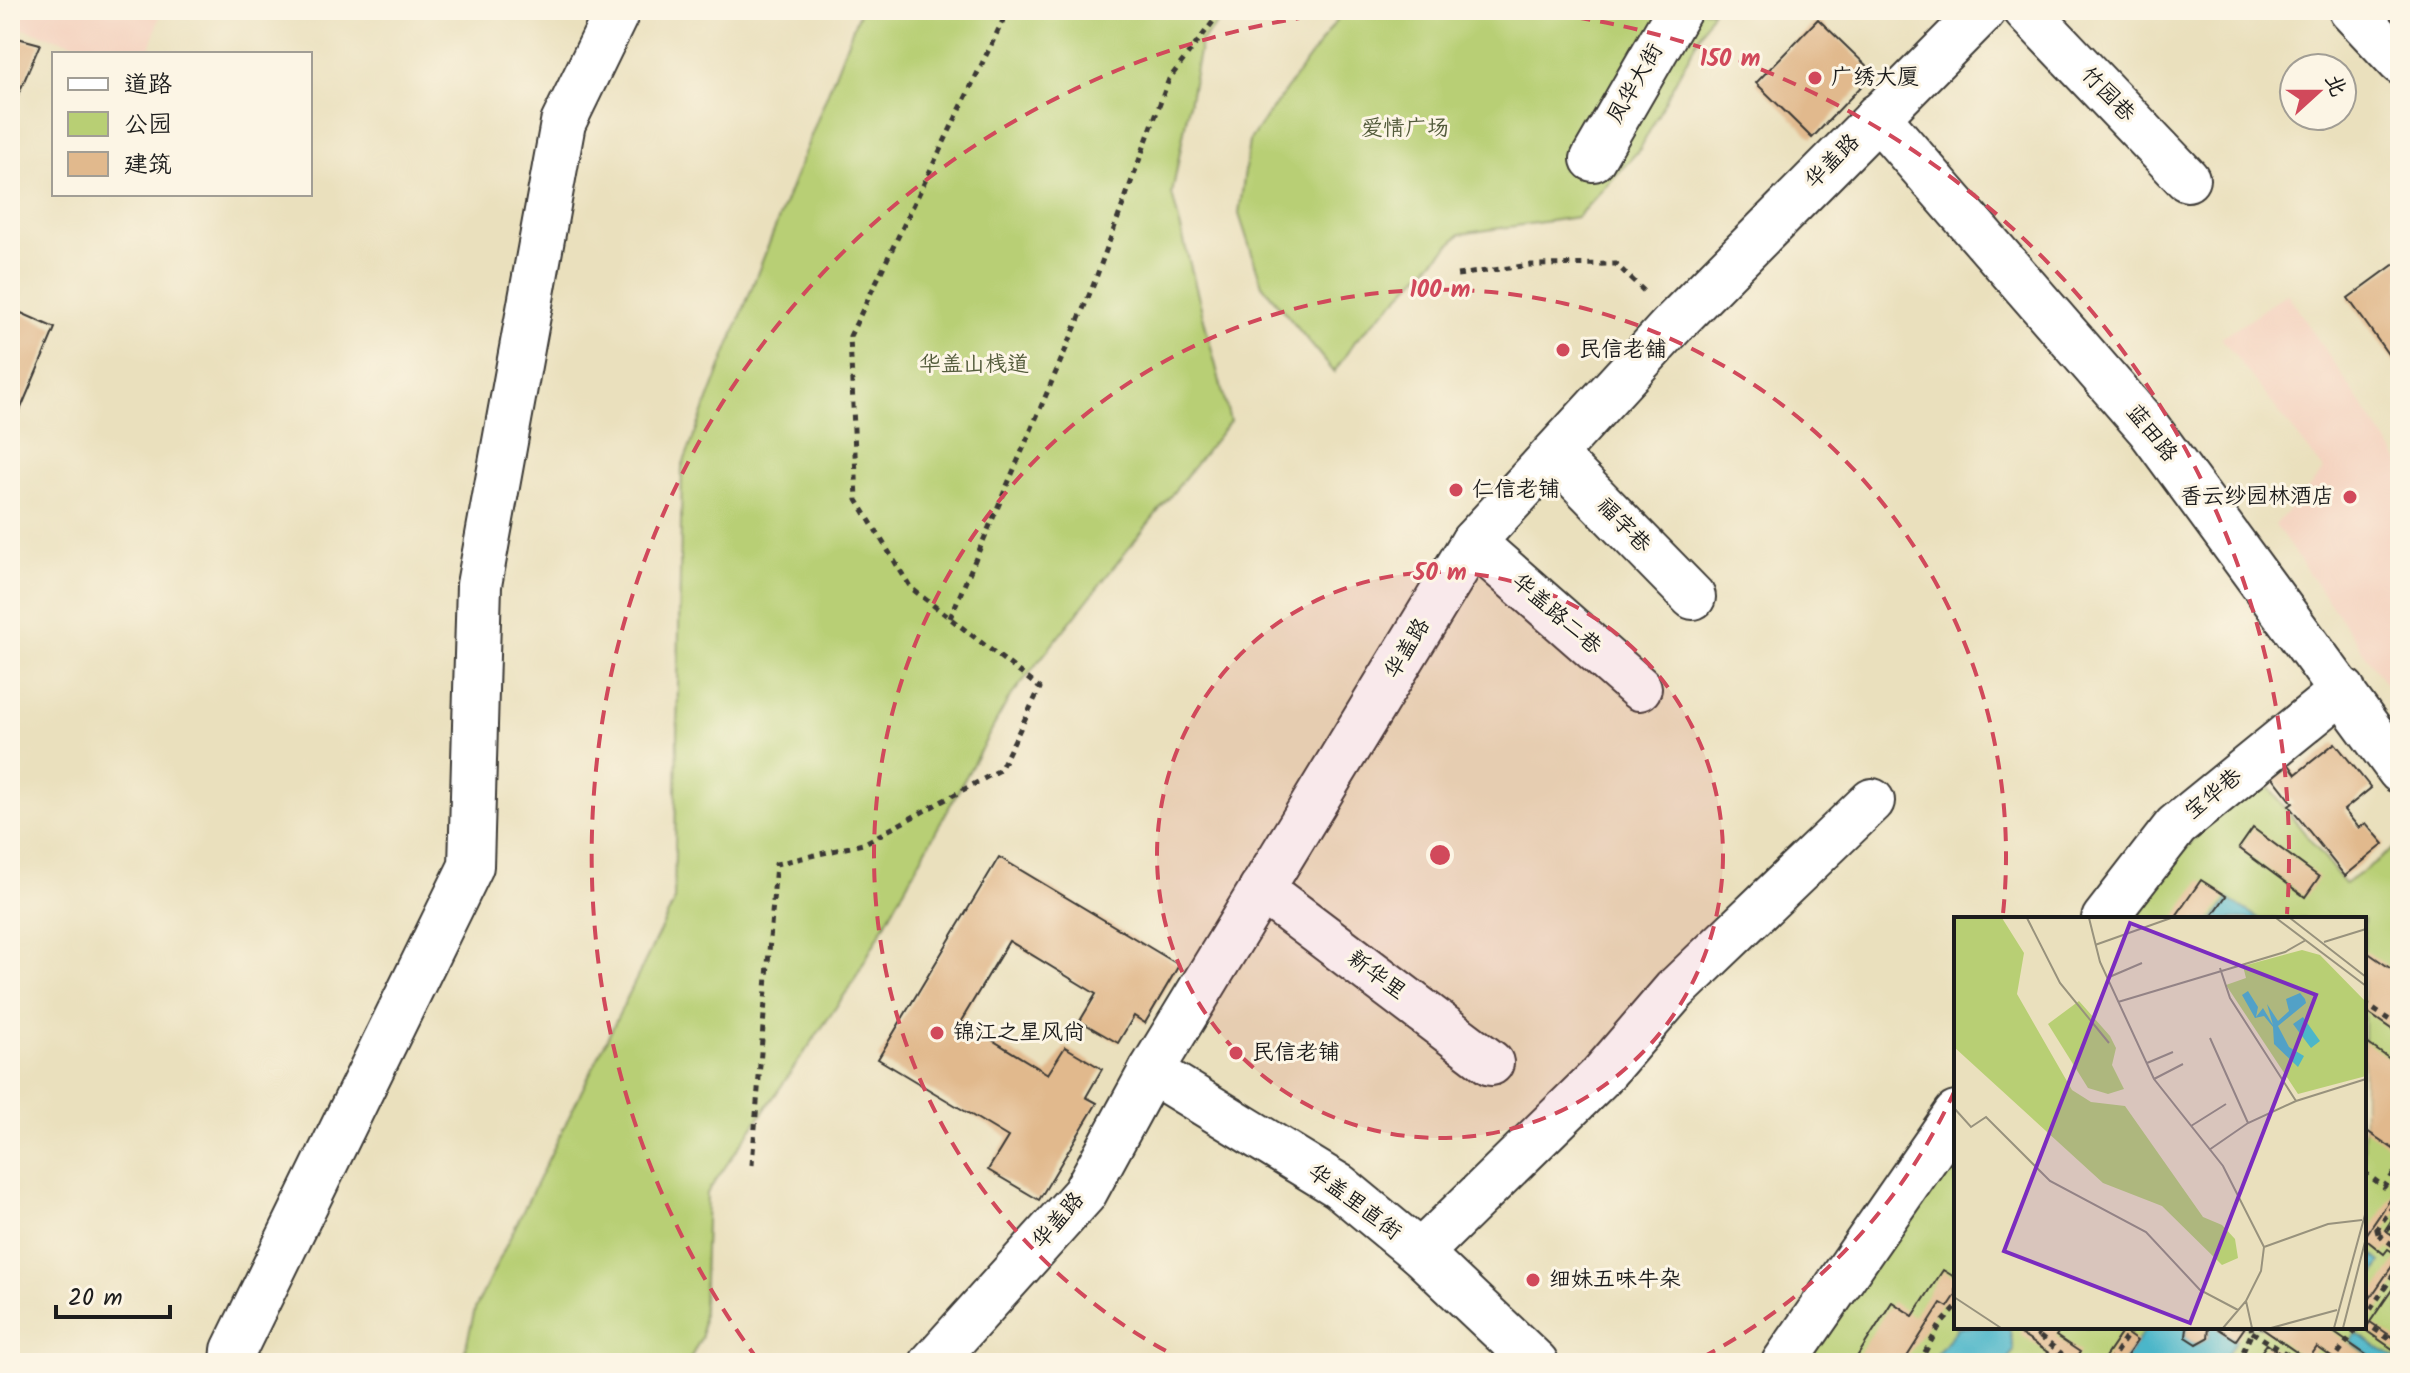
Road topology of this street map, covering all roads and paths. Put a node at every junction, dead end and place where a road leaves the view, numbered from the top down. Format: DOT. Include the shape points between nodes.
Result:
graph roads {
  1 [pos="618,10"];
  2 [pos="1008,10"];
  3 [pos="1222,10"];
  4 [pos="1679,10"];
  5 [pos="1984,10"];
  6 [pos="2026,10"];
  7 [pos="2351,10"];
  8 [pos="2400,62"];
  9 [pos="1877,116"];
  10 [pos="1593,159"];
  11 [pos="2187,179"];
  12 [pos="1457,275"];
  13 [pos="1676,321"];
  14 [pos="1554,455"];
  15 [pos="1473,542"];
  16 [pos="1693,597"];
  17 [pos="950,618"];
  18 [pos="1639,688"];
  19 [pos="2343,690"];
  20 [pos="2400,771"];
  21 [pos="1872,801"];
  22 [pos="1261,889"];
  23 [pos="2106,917"];
  24 [pos="2366,1004"];
  25 [pos="2400,1027"];
  26 [pos="1491,1063"];
  27 [pos="1151,1071"];
  28 [pos="1954,1117"];
  29 [pos="752,1165"];
  30 [pos="2400,1165"];
  31 [pos="2366,1174"];
  32 [pos="2400,1196"];
  33 [pos="2400,1225"];
  34 [pos="2375,1232"];
  35 [pos="2400,1250"];
  36 [pos="1420,1253"];
  37 [pos="2400,1265"];
  38 [pos="1954,1310"];
  39 [pos="2366,1318"];
  40 [pos="2366,1322"];
  41 [pos="2030,1329"];
  42 [pos="2044,1329"];
  43 [pos="2132,1329"];
  44 [pos="2356,1329"];
  45 [pos="2252,1330"];
  46 [pos="2039,1336"];
  47 [pos="2400,1346"];
  48 [pos="233,1363"];
  49 [pos="932,1363"];
  50 [pos="1536,1363"];
  51 [pos="1784,1363"];
  52 [pos="1919,1363"];
  53 [pos="2055,1363"];
  54 [pos="2109,1363"];
  55 [pos="2238,1363"];
  56 [pos="2301,1363"];
  57 [pos="2331,1363"];
  1 -- 48 [label="street" via="563,123 479,585 471,866 234,1350"];
  2 -- 17 [label="path" via="850,336 857,500 911,588"];
  3 -- 17 [label="path" via="1169,79 1093,286"];
  4 -- 10 [label="street, 凤华大街"];
  5 -- 9 [label="street, 华盖路"];
  6 -- 11 [label="street, 竹园巷"];
  7 -- 8 [label="street"];
  9 -- 13 [label="street, 华盖路"];
  9 -- 19 [label="street, 蓝田路" via="2149,429"];
  12 -- 13 [label="path" via="1530,265 1616,264"];
  13 -- 14 [label="street, 华盖路"];
  14 -- 15 [label="street, 华盖路"];
  14 -- 16 [label="street, 福字巷"];
  15 -- 18 [label="street, 华盖路二巷"];
  15 -- 22 [label="street, 华盖路"];
  17 -- 29 [label="path" via="1040,688 1000,770 863,844 776,864"];
  19 -- 20 [label="street, 蓝田路"];
  19 -- 23 [label="street, 宝华巷" via="2176,826"];
  21 -- 36 [label="street" via="1675,990 1601,1076"];
  22 -- 26 [label="street, 新华里"];
  22 -- 27 [label="street, 华盖路"];
  24 -- 25 [label="path"];
  27 -- 36 [label="street, 华盖里直街" via="1339,1186"];
  27 -- 49 [label="street, 华盖路" via="1084,1194"];
  28 -- 51 [label="street"];
  30 -- 31 [label="path" via="2384,1187"];
  32 -- 34 [label="path"];
  33 -- 34 [label="path"];
  34 -- 35 [label="path"];
  36 -- 50 [label="street, 华盖里直街"];
  37 -- 39 [label="path"];
  38 -- 52 [label="path"];
  40 -- 47 [label="path"];
  41 -- 46 [label="path"];
  42 -- 46 [label="path"];
  43 -- 54 [label="path"];
  44 -- 57 [label="path"];
  45 -- 55 [label="path"];
  45 -- 56 [label="path"];
  46 -- 53 [label="path" via="2061,1353"];
}
